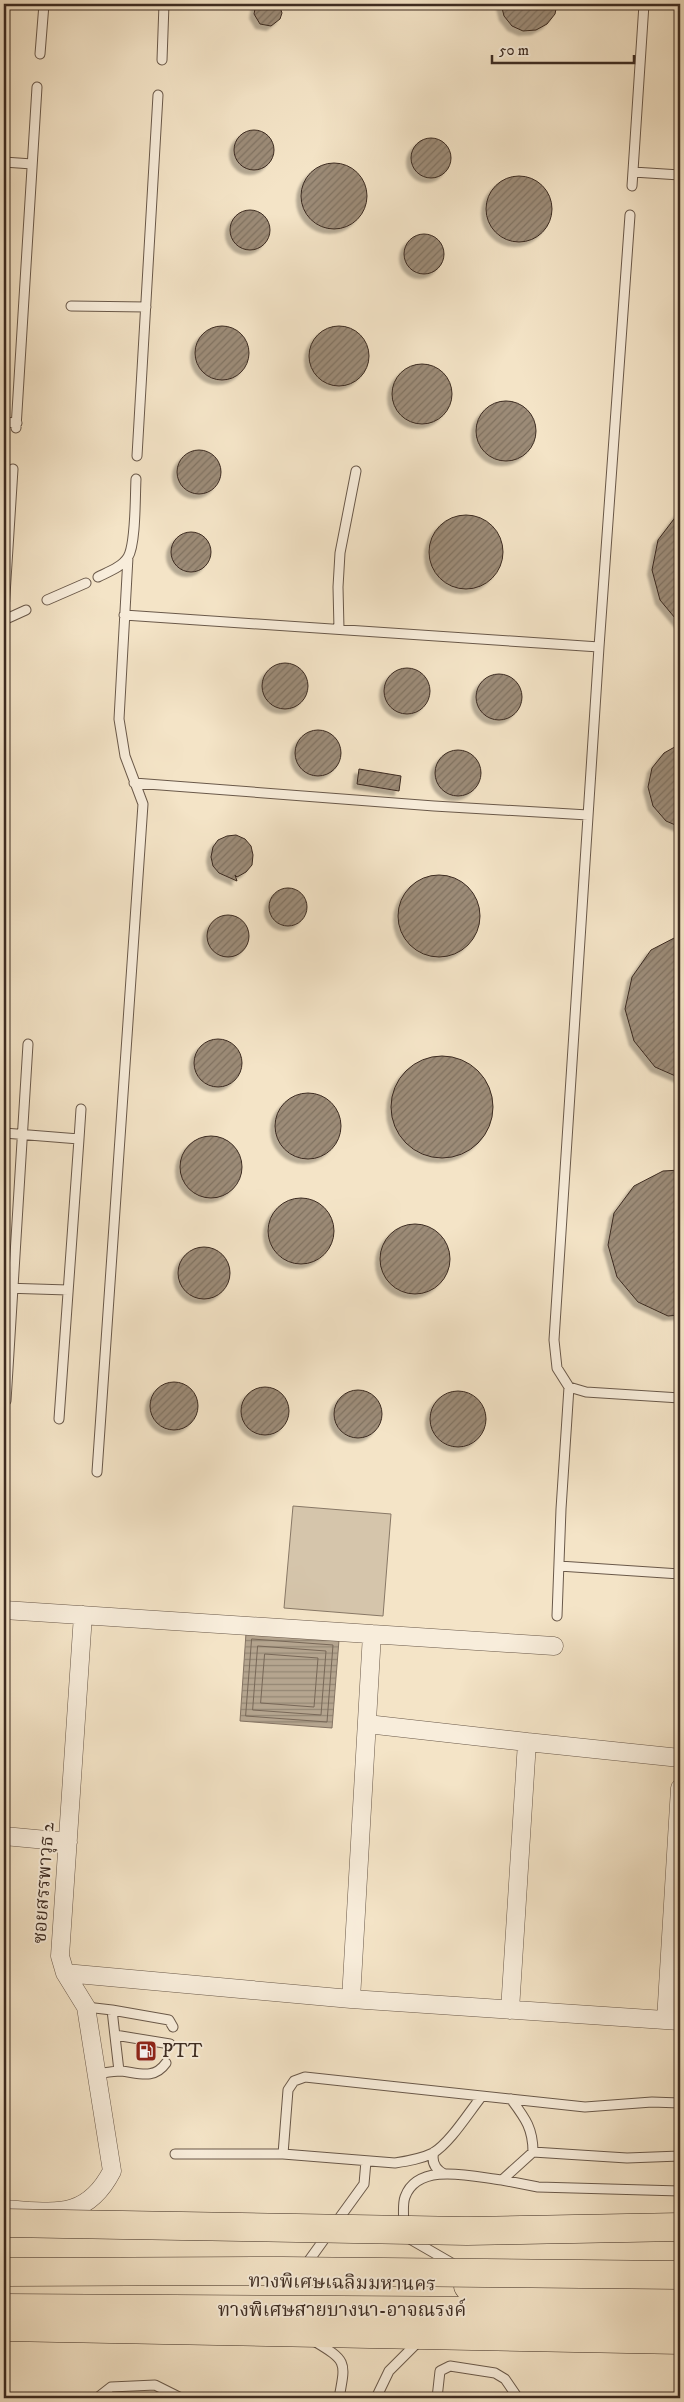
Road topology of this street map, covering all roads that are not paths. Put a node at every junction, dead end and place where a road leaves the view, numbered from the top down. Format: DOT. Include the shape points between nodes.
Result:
graph roads {
  1 [pos="44,4"];
  2 [pos="164,4"];
  3 [pos="644,4"];
  4 [pos="40,54"];
  5 [pos="162,60"];
  6 [pos="37,87"];
  7 [pos="158,95"];
  8 [pos="4,162"];
  9 [pos="32,164"];
  10 [pos="633,172"];
  11 [pos="680,175"];
  12 [pos="632,186"];
  13 [pos="630,215"];
  14 [pos="71,306"];
  15 [pos="146,307"];
  16 [pos="4,422"];
  17 [pos="137,456"];
  18 [pos="13,469"];
  19 [pos="356,471"];
  20 [pos="136,479"];
  21 [pos="128,557"];
  22 [pos="98,577"];
  23 [pos="86,583"];
  24 [pos="47,600"];
  25 [pos="26,610"];
  26 [pos="4,611"];
  27 [pos="124,615"];
  28 [pos="4,620"];
  29 [pos="339,630"];
  30 [pos="599,646"];
  31 [pos="134,782"];
  32 [pos="588,815"];
  33 [pos="28,1044"];
  34 [pos="81,1108"];
  35 [pos="4,1133"];
  36 [pos="23,1135"];
  37 [pos="79,1139"];
  38 [pos="4,1288"];
  39 [pos="14,1288"];
  40 [pos="68,1290"];
  41 [pos="569,1387"];
  42 [pos="680,1398"];
  43 [pos="6,1401"];
  44 [pos="59,1419"];
  45 [pos="97,1472"];
  46 [pos="560,1566"];
  47 [pos="680,1574"];
  48 [pos="4,1610"];
  49 [pos="83,1614"];
  50 [pos="557,1616"];
  51 [pos="372,1634"];
  52 [pos="554,1646"];
  53 [pos="367,1724"];
  54 [pos="527,1742"];
  55 [pos="680,1758"];
  56 [pos="680,1788"];
  57 [pos="4,1836"];
  58 [pos="68,1842"];
  59 [pos="65,1973"];
  60 [pos="351,1999"];
  61 [pos="86,2007"];
  62 [pos="112,2010"];
  63 [pos="510,2010"];
  64 [pos="673,2020"];
  65 [pos="173,2027"];
  66 [pos="115,2034"];
  67 [pos="170,2044"];
  68 [pos="166,2063"];
  69 [pos="119,2071"];
  70 [pos="96,2074"];
  71 [pos="482,2096"];
  72 [pos="511,2099"];
  73 [pos="680,2103"];
  74 [pos="434,2152"];
  75 [pos="533,2152"];
  76 [pos="175,2154"];
  77 [pos="283,2154"];
  78 [pos="680,2156"];
  79 [pos="366,2161"];
  80 [pos="444,2174"];
  81 [pos="502,2180"];
  82 [pos="680,2191"];
  83 [pos="4,2209"];
  84 [pos="4,2223"];
  85 [pos="680,2227"];
  86 [pos="4,2274"];
  87 [pos="680,2275"];
  88 [pos="293,2282"];
  89 [pos="493,2287"];
  90 [pos="680,2291"];
  91 [pos="4,2308"];
  92 [pos="680,2312"];
  93 [pos="4,2327"];
  94 [pos="299,2332"];
  95 [pos="425,2335"];
  96 [pos="680,2340"];
  97 [pos="97,2398"];
  98 [pos="181,2398"];
  99 [pos="339,2398"];
  100 [pos="376,2398"];
  101 [pos="438,2398"];
  102 [pos="518,2398"];
  1 -- 4 [label="lane"];
  2 -- 5 [label="lane"];
  3 -- 10 [label="lane"];
  6 -- 9 [label="lane"];
  7 -- 15 [label="lane"];
  8 -- 9 [label="lane"];
  9 -- 16 [label="lane" via="16,426"];
  10 -- 11 [label="lane"];
  10 -- 12 [label="lane"];
  13 -- 30 [label="lane"];
  14 -- 15 [label="lane"];
  15 -- 17 [label="lane"];
  18 -- 26 [label="lane"];
  19 -- 29 [label="lane" via="340,553"];
  20 -- 21 [label="lane"];
  21 -- 22 [label="lane"];
  21 -- 27 [label="lane"];
  23 -- 24 [label="lane"];
  25 -- 28 [label="lane"];
  27 -- 29 [label="lane"];
  27 -- 31 [label="lane" via="118,719"];
  29 -- 30 [label="lane"];
  30 -- 32 [label="lane"];
  31 -- 32 [label="lane"];
  31 -- 45 [label="lane" via="143,804 142,831"];
  32 -- 41 [label="lane" via="554,1340 557,1368"];
  33 -- 36 [label="lane"];
  34 -- 37 [label="lane"];
  35 -- 36 [label="lane"];
  36 -- 37 [label="lane"];
  36 -- 39 [label="lane"];
  37 -- 40 [label="lane"];
  38 -- 39 [label="lane"];
  39 -- 40 [label="lane"];
  39 -- 43 [label="lane"];
  40 -- 44 [label="lane"];
  41 -- 42 [label="lane" via="586,1392"];
  41 -- 46 [label="lane"];
  46 -- 47 [label="lane"];
  46 -- 50 [label="lane"];
  48 -- 49 [label="street"];
  49 -- 51 [label="street"];
  49 -- 58 [label="street, ซอยสรรพาวุธ 2"];
  51 -- 52 [label="street"];
  51 -- 53 [label="street"];
  53 -- 54 [label="street"];
  53 -- 60 [label="street"];
  54 -- 55 [label="street"];
  54 -- 63 [label="street"];
  56 -- 64 [label="street"];
  57 -- 58 [label="street"];
  58 -- 59 [label="street, ซอยสรรพาวุธ 2" via="60,1956"];
  59 -- 60 [label="street"];
  59 -- 61 [label="street, ซอยสรรพาวุธ 2"];
  60 -- 63 [label="street"];
  61 -- 62 [label="lane"];
  61 -- 70 [label="street, ซอยสรรพาวุธ 2"];
  62 -- 65 [label="lane" via="169,2020"];
  62 -- 66 [label="lane"];
  63 -- 64 [label="street"];
  66 -- 67 [label="lane"];
  66 -- 69 [label="lane"];
  68 -- 69 [label="lane" via="149,2076"];
  69 -- 70 [label="lane"];
  70 -- 83 [label="street, ซอยสรรพาวุธ 2" via="112,2171 102,2189 87,2202 61,2213"];
  71 -- 72 [label="lane"];
  71 -- 74 [label="lane"];
  71 -- 77 [label="lane" via="305,2077 294,2081 288,2090"];
  72 -- 73 [label="lane" via="585,2107"];
  72 -- 75 [label="lane" via="525,2117 533,2136"];
  74 -- 79 [label="lane" via="395,2163"];
  74 -- 80 [label="lane" via="434,2164"];
  75 -- 78 [label="lane" via="627,2158"];
  75 -- 81 [label="lane"];
  76 -- 77 [label="lane"];
  77 -- 79 [label="lane"];
  79 -- 88 [label="lane" via="364,2184"];
  80 -- 81 [label="lane"];
  80 -- 89 [label="lane" via="427,2176 414,2184 405,2197 404,2228 409,2238"];
  81 -- 82 [label="lane" via="538,2187"];
  84 -- 85 [label="highway, bridge" via="467,2231"];
  86 -- 87 [label="highway, ทางพิเศษสายบางนา-อาจณรงค์, bridge"];
  86 -- 88 [label="highway, ทางพิเศษเฉลิมมหานคร"];
  88 -- 89 [label="highway, ทางพิเศษเฉลิมมหานคร"];
  89 -- 90 [label="highway, ทางพิเศษเฉลิมมหานคร"];
  91 -- 92 [label="highway, ทางพิเศษสายบางนา-อาจณรงค์"];
  93 -- 94 [label="highway"];
  94 -- 95 [label="highway"];
  94 -- 99 [label="lane" via="337,2355 344,2371"];
  95 -- 96 [label="highway"];
  95 -- 100 [label="lane" via="389,2371"];
  97 -- 98 [label="lane" via="111,2387 155,2385"];
  101 -- 102 [label="lane" via="440,2371 450,2366 495,2373 505,2379"];
}
